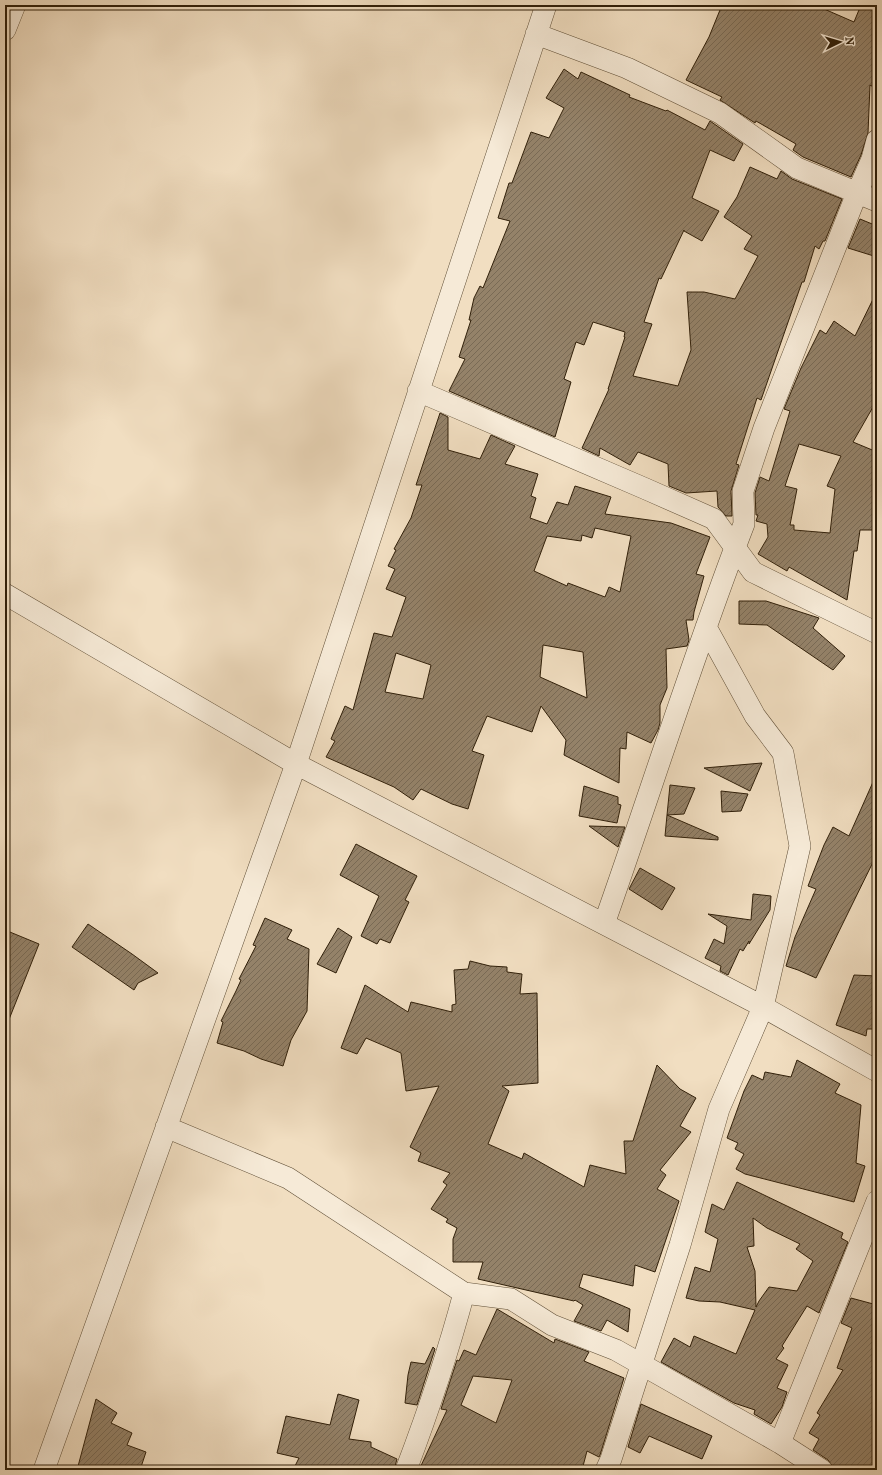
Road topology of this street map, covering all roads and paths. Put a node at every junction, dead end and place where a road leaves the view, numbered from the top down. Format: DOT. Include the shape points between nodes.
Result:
graph roads {
  1 [pos="16,5"];
  2 [pos="546,5"];
  3 [pos="5,30"];
  4 [pos="536,34"];
  5 [pos="877,140"];
  6 [pos="857,192"];
  7 [pos="877,201"];
  8 [pos="418,391"];
  9 [pos="735,548"];
  10 [pos="5,594"];
  11 [pos="706,627"];
  12 [pos="877,633"];
  13 [pos="296,764"];
  14 [pos="604,924"];
  15 [pos="763,1007"];
  16 [pos="877,1071"];
  17 [pos="166,1127"];
  18 [pos="877,1201"];
  19 [pos="464,1293"];
  20 [pos="641,1364"];
  21 [pos="780,1443"];
  22 [pos="44,1470"];
  23 [pos="406,1470"];
  24 [pos="606,1470"];
  25 [pos="822,1470"];
  1 -- 3 [label="street"];
  2 -- 4 [label="street"];
  4 -- 6 [label="street" via="627,68 720,113 797,168"];
  4 -- 8 [label="street"];
  5 -- 6 [label="street" via="872,159"];
  6 -- 7 [label="street"];
  6 -- 9 [label="street" via="764,428 742,491 744,524"];
  8 -- 9 [label="street" via="714,520"];
  8 -- 13 [label="street"];
  9 -- 11 [label="street"];
  9 -- 12 [label="street" via="753,572"];
  10 -- 13 [label="street"];
  11 -- 14 [label="street"];
  11 -- 15 [label="street" via="755,716 783,753 800,846"];
  13 -- 14 [label="street"];
  13 -- 17 [label="street"];
  14 -- 15 [label="street"];
  15 -- 16 [label="street"];
  15 -- 20 [label="street" via="720,1108 680,1245"];
  17 -- 19 [label="street" via="288,1178"];
  17 -- 22 [label="street"];
  18 -- 21 [label="street"];
  19 -- 20 [label="street" via="511,1299 552,1324 616,1350"];
  19 -- 23 [label="street" via="453,1335"];
  20 -- 21 [label="street"];
  20 -- 24 [label="street"];
  21 -- 25 [label="street"];
}
